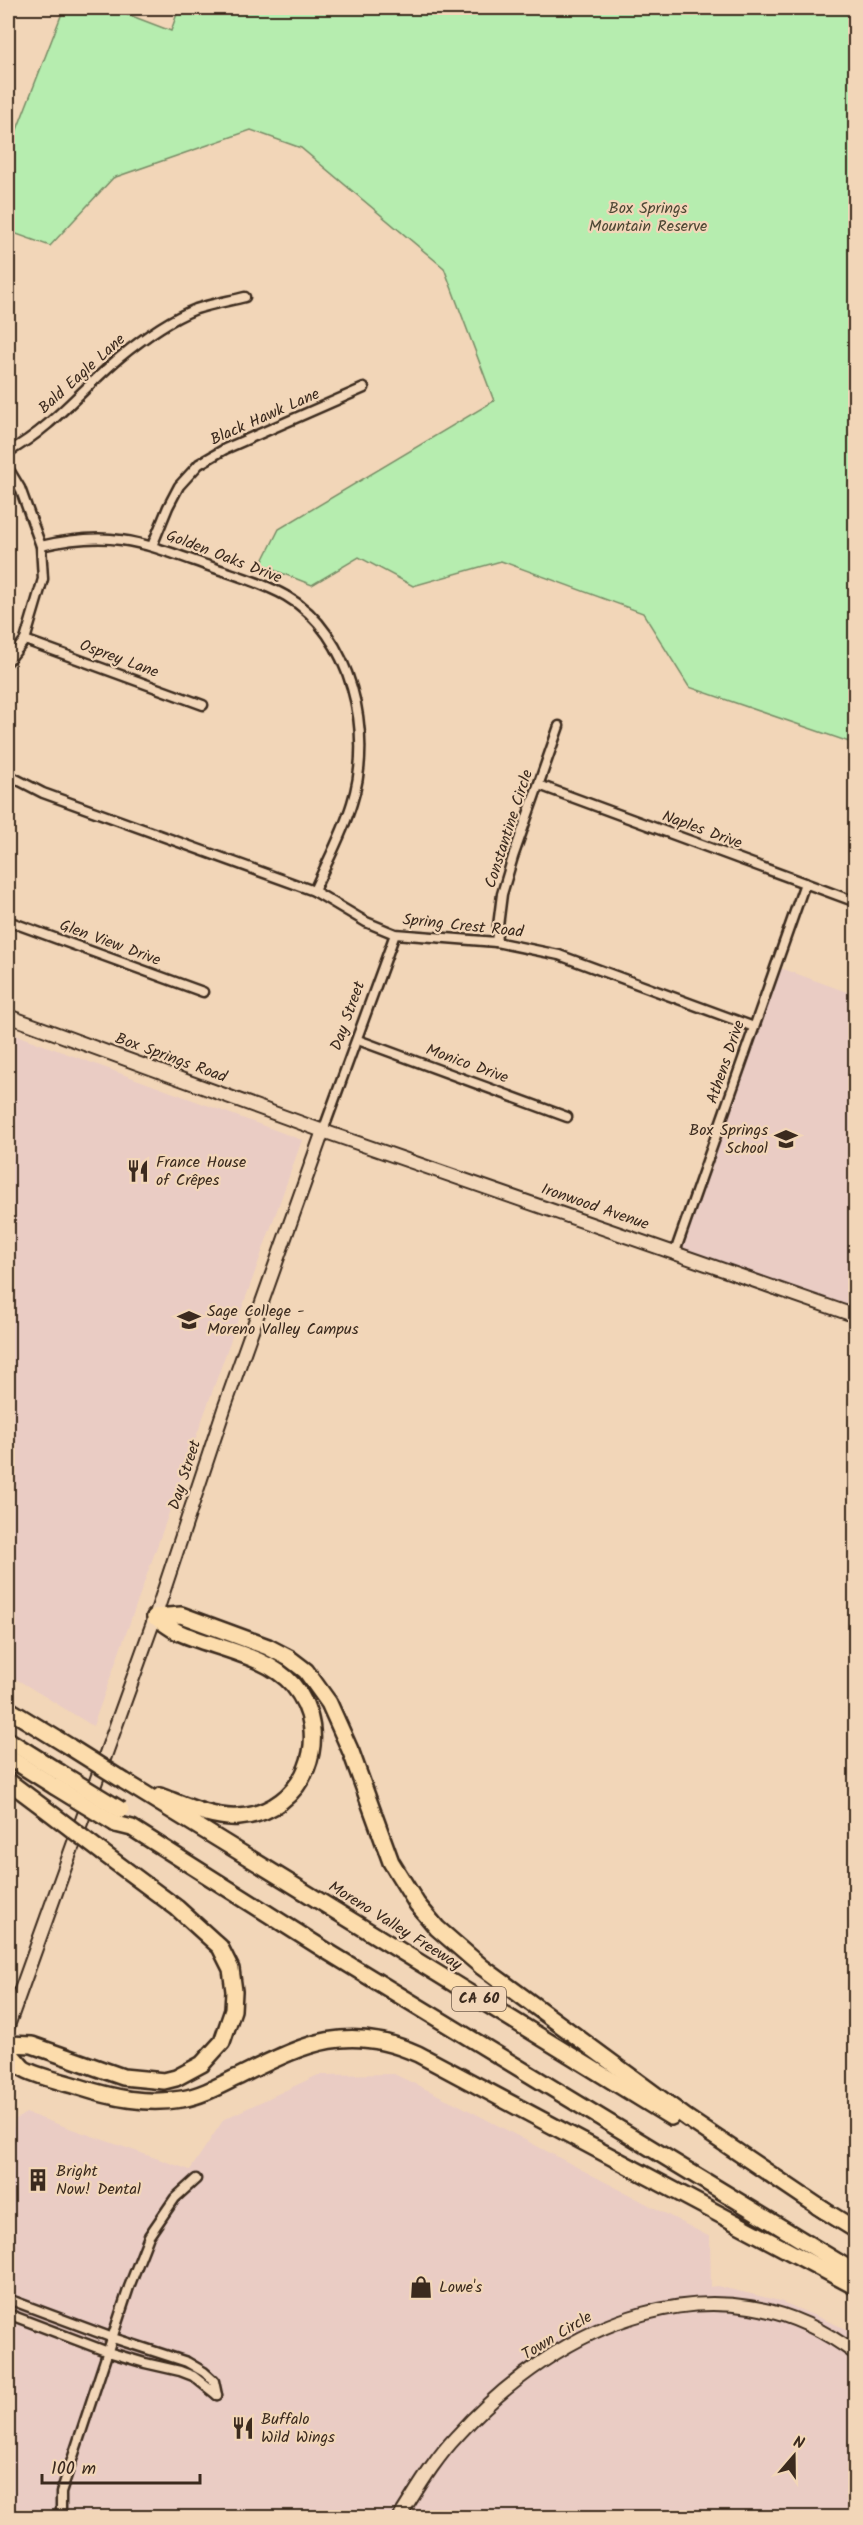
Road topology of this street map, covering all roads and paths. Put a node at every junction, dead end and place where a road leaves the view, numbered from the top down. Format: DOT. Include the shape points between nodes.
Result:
graph roads {
  1 [pos="245,297"];
  2 [pos="364,388"];
  3 [pos="8,452"];
  4 [pos="8,468"];
  5 [pos="41,546"];
  6 [pos="152,546"];
  7 [pos="25,640"];
  8 [pos="8,661"];
  9 [pos="203,705"];
  10 [pos="559,726"];
  11 [pos="8,776"];
  12 [pos="538,785"];
  13 [pos="805,883"];
  14 [pos="314,891"];
  15 [pos="855,902"];
  16 [pos="8,921"];
  17 [pos="395,934"];
  18 [pos="496,942"];
  19 [pos="203,992"];
  20 [pos="8,1016"];
  21 [pos="754,1027"];
  22 [pos="358,1040"];
  23 [pos="567,1117"];
  24 [pos="323,1131"];
  25 [pos="675,1252"];
  26 [pos="855,1316"];
  27 [pos="155,1617"];
  28 [pos="8,1709"];
  29 [pos="8,1740"];
  30 [pos="8,1757"];
  31 [pos="56,1779"];
  32 [pos="8,1781"];
  33 [pos="129,1784"];
  34 [pos="8,2026"];
  35 [pos="8,2044"];
  36 [pos="8,2051"];
  37 [pos="196,2179"];
  38 [pos="825,2211"];
  39 [pos="855,2230"];
  40 [pos="855,2273"];
  41 [pos="855,2287"];
  42 [pos="8,2299"];
  43 [pos="8,2314"];
  44 [pos="113,2338"];
  45 [pos="108,2352"];
  46 [pos="855,2354"];
  47 [pos="62,2517"];
  48 [pos="399,2517"];
  1 -- 3 [label="street, Bald Eagle Lane" via="197,309 146,337 52,423"];
  2 -- 6 [label="street, Black Hawk Lane" via="225,448 199,464 179,486"];
  4 -- 5 [label="street" via="20,488"];
  5 -- 6 [label="street, Golden Oaks Drive" via="94,537 122,538"];
  5 -- 7 [label="street" via="43,579"];
  6 -- 14 [label="street, Golden Oaks Drive" via="286,596 332,639 346,669 361,741 359,774 352,803"];
  7 -- 8 [label="street"];
  7 -- 9 [label="street, Osprey Lane"];
  10 -- 12 [label="street, Constantine Circle"];
  11 -- 14 [label="street, Spring Crest Road" via="43,793"];
  12 -- 13 [label="street, Naples Drive"];
  12 -- 18 [label="street, Constantine Circle" via="502,894"];
  13 -- 15 [label="street, Naples Drive"];
  13 -- 21 [label="street, Athens Drive"];
  14 -- 17 [label="street, Spring Crest Road"];
  16 -- 19 [label="street, Glen View Drive"];
  17 -- 18 [label="street, Spring Crest Road"];
  17 -- 22 [label="street, Day Street"];
  18 -- 21 [label="street, Spring Crest Road" via="559,955"];
  20 -- 24 [label="main road, Box Springs Road"];
  21 -- 25 [label="street, Athens Drive"];
  22 -- 23 [label="street, Monico Drive"];
  22 -- 24 [label="street, Day Street"];
  24 -- 25 [label="main road, Ironwood Avenue"];
  24 -- 27 [label="main road, Day Street"];
  25 -- 26 [label="main road, Ironwood Avenue"];
  27 -- 33 [label="highway" via="177,1632 279,1672 303,1699 310,1714 312,1753 300,1780 285,1799 248,1816 208,1813"];
  27 -- 34 [label="main road, Day Street"];
  27 -- 38 [label="highway" via="181,1615 268,1647 306,1671 338,1723 391,1862 437,1928 482,1967 687,2118"];
  28 -- 33 [label="highway, Moreno Valley Freeway / CA 60, bridge"];
  29 -- 31 [label="highway"];
  30 -- 31 [label="highway, CA 60"];
  31 -- 40 [label="highway, CA 60, bridge" via="325,1950"];
  32 -- 35 [label="highway, bridge" via="177,1908 220,1947 231,1969 234,1991 233,2010 222,2043 202,2064 164,2081 123,2077 32,2045"];
  33 -- 38 [label="highway, Moreno Valley Freeway / CA 60"];
  36 -- 41 [label="highway" via="25,2069 114,2097 163,2102 200,2095 314,2043 378,2039 418,2054"];
  37 -- 44 [label="street" via="175,2198 149,2236"];
  38 -- 39 [label="highway, Moreno Valley Freeway / CA 60"];
  42 -- 44 [label="street"];
  43 -- 45 [label="street"];
  44 -- 45 [label="street"];
  44 -- 45 [label="street" via="187,2362 214,2381 217,2395 193,2376"];
  45 -- 47 [label="street" via="61,2493"];
  46 -- 48 [label="main road, Town Circle" via="813,2327 745,2307 677,2307 622,2319 564,2347 497,2397 456,2436"];
}
